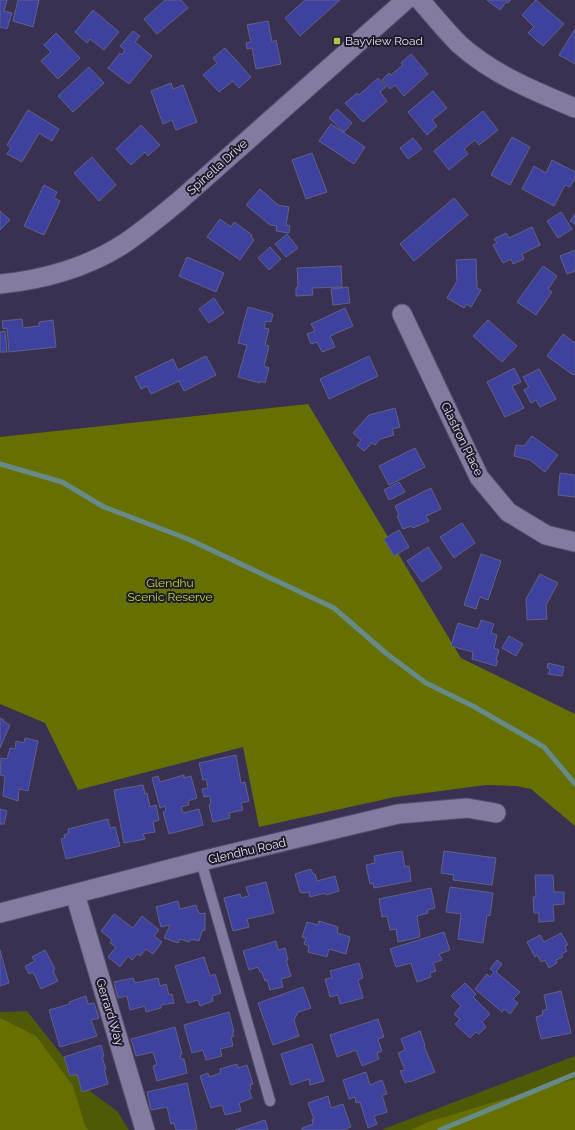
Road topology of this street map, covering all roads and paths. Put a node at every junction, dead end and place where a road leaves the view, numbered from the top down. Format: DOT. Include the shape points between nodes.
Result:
graph roads {
  1 [pos="406,0"];
  2 [pos="420,0"];
  3 [pos="575,108"];
  4 [pos="0,284"];
  5 [pos="402,314"];
  6 [pos="575,542"];
  7 [pos="496,813"];
  8 [pos="201,862"];
  9 [pos="75,894"];
  10 [pos="0,913"];
  11 [pos="270,1101"];
  12 [pos="145,1130"];
  1 -- 4 [label="street, Spinella Drive" via="179,201 124,244 75,268"];
  2 -- 3 [label="street" via="449,34 480,61 505,77"];
  5 -- 6 [label="street, Glastron Place" via="479,477 508,512 546,535"];
  7 -- 8 [label="street, Glendhu Road" via="467,808 398,814"];
  8 -- 9 [label="street, Glendhu Road"];
  8 -- 11 [label="lane"];
  9 -- 10 [label="street, Glendhu Road"];
  9 -- 12 [label="street, Gerrard Way"];
}
